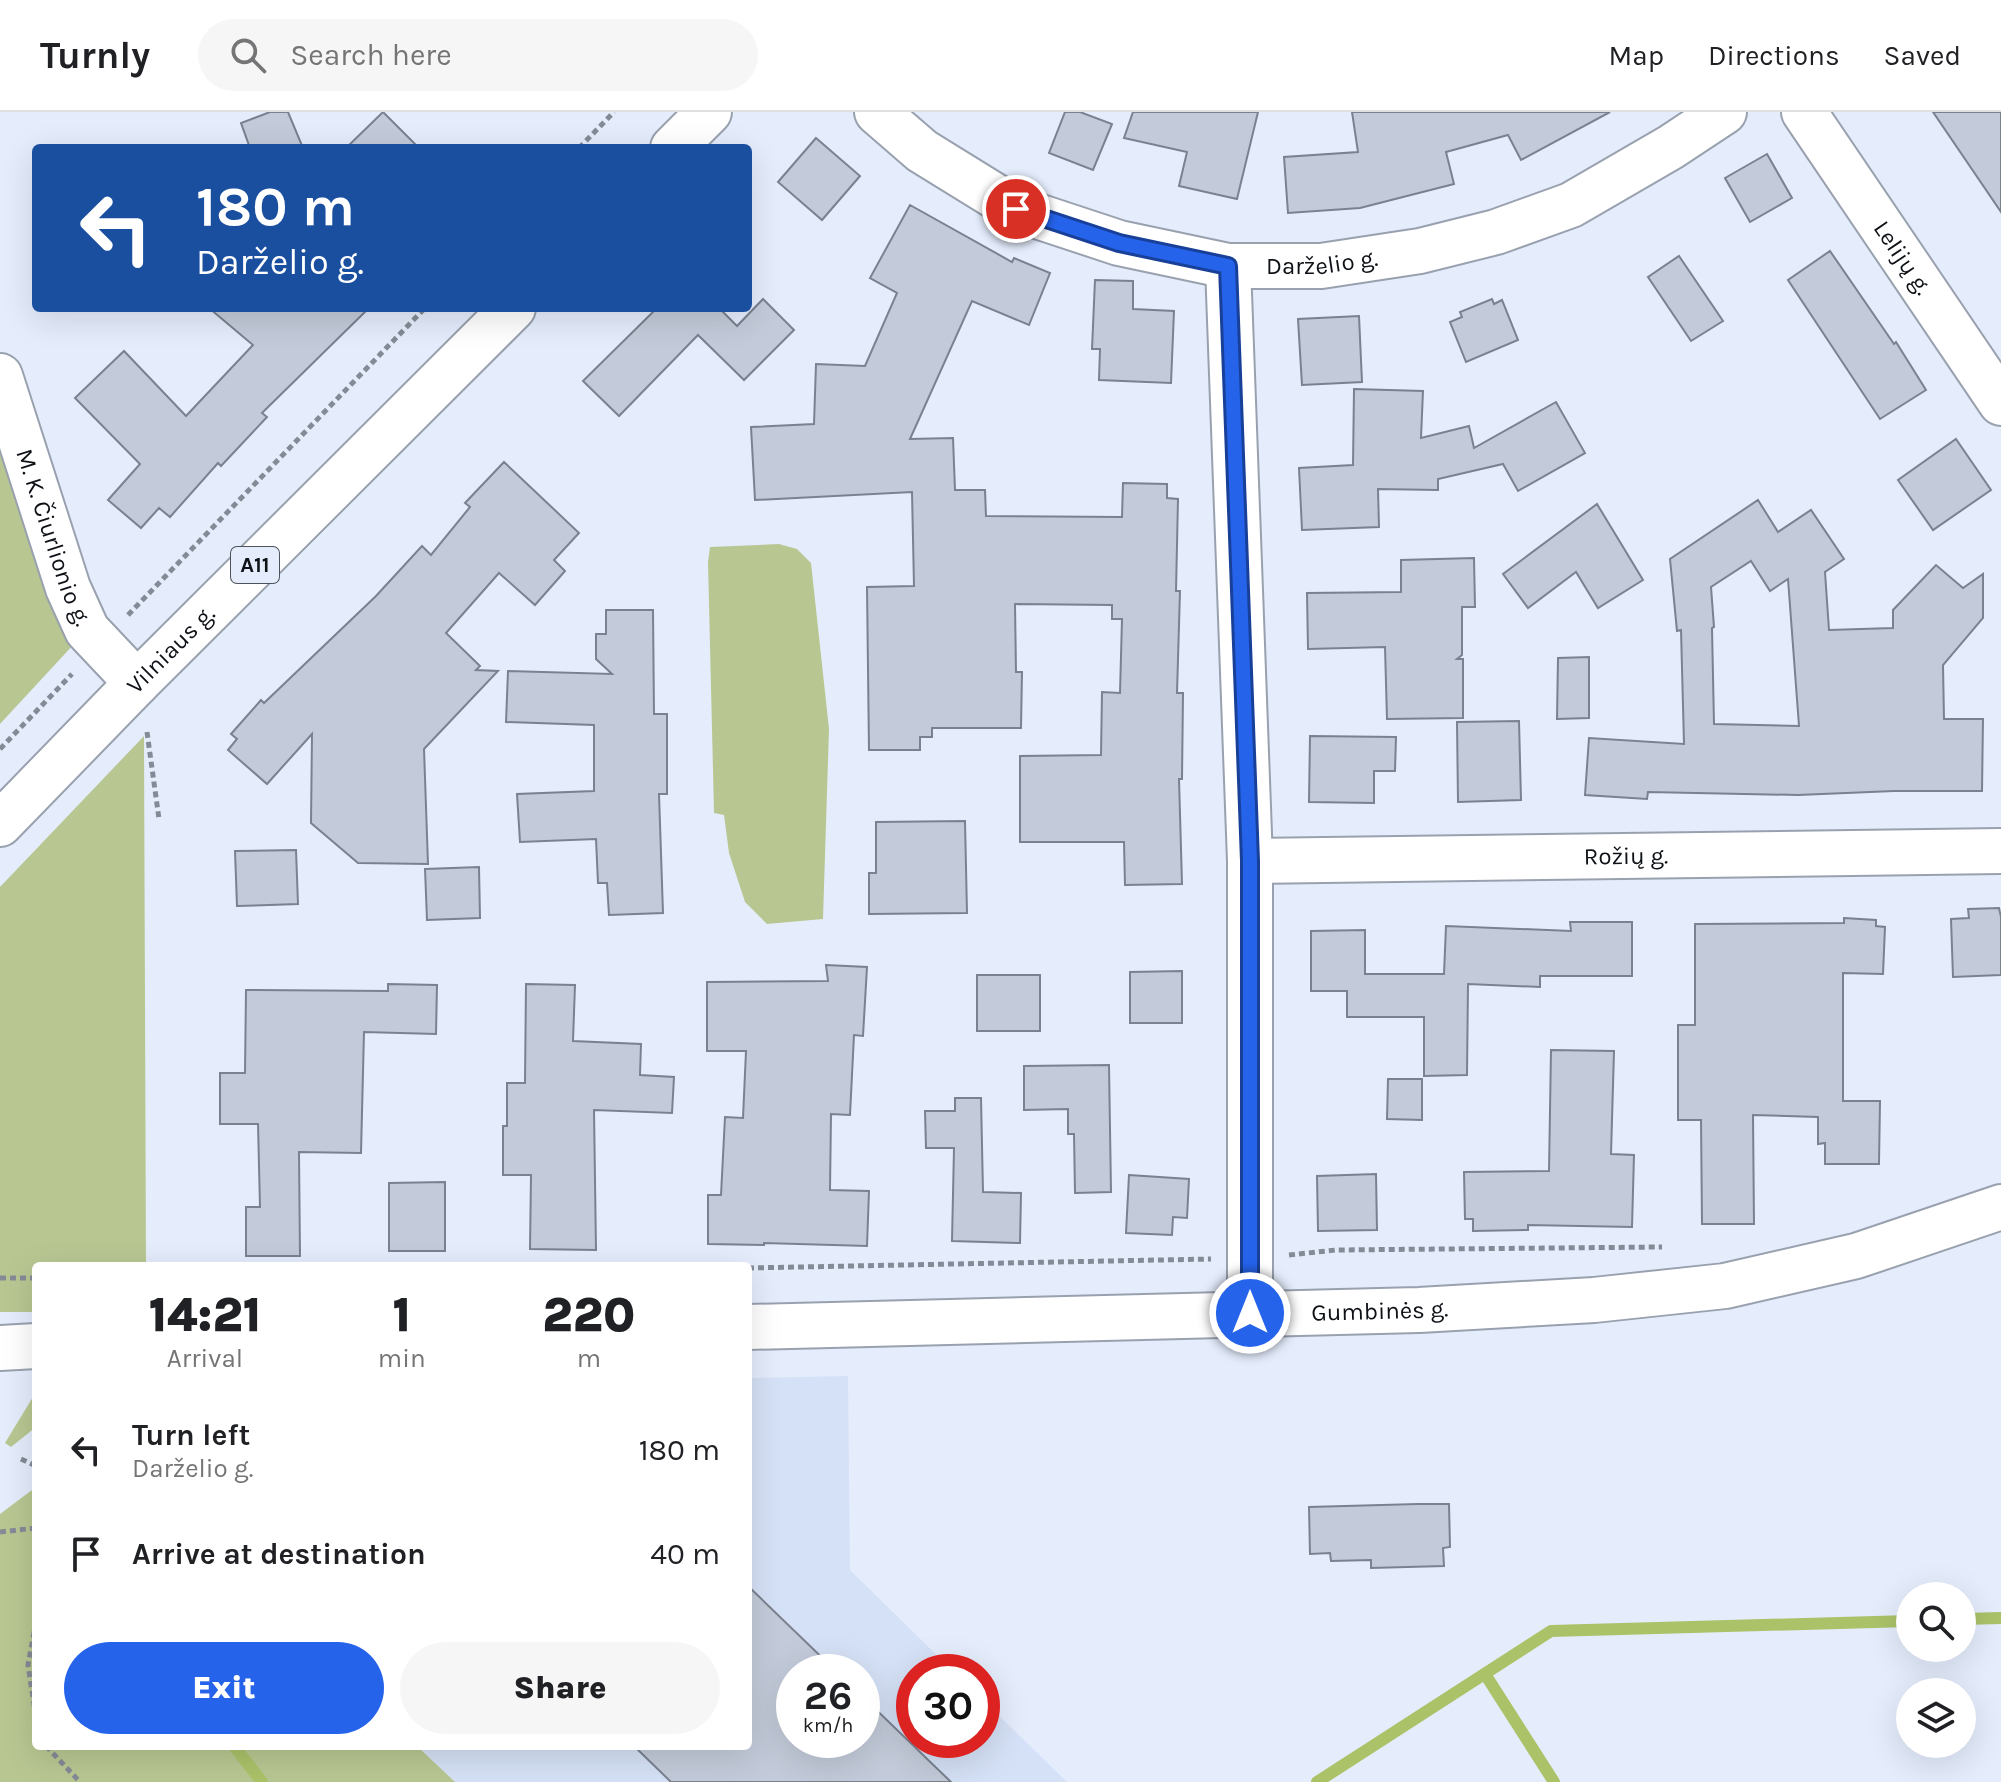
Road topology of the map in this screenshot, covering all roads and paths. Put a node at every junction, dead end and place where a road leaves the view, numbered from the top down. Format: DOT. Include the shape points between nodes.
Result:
graph roads {
  1 [pos="614,112"];
  2 [pos="709,112"];
  3 [pos="877,112"];
  4 [pos="1724,112"];
  5 [pos="1804,112"];
  6 [pos="583,144"];
  7 [pos="677,144"];
  8 [pos="1228,266"];
  9 [pos="421,312"];
  10 [pos="509,312"];
  11 [pos="0,376"];
  12 [pos="2001,403"];
  13 [pos="100,645"];
  14 [pos="137,683"];
  15 [pos="0,749"];
  16 [pos="159,819"];
  17 [pos="0,824"];
  18 [pos="2001,851"];
  19 [pos="1250,861"];
  20 [pos="2001,1207"];
  21 [pos="1672,1247"];
  22 [pos="1250,1259"];
  23 [pos="752,1268"];
  24 [pos="0,1278"];
  25 [pos="32,1278"];
  26 [pos="1250,1313"];
  27 [pos="752,1327"];
  28 [pos="32,1346"];
  29 [pos="0,1348"];
  30 [pos="21,1459"];
  31 [pos="32,1464"];
  32 [pos="32,1528"];
  33 [pos="0,1532"];
  34 [pos="32,1644"];
  35 [pos="32,1691"];
  36 [pos="50,1750"];
  37 [pos="80,1782"];
  1 -- 6 [label="path"];
  2 -- 7 [label="main road"];
  3 -- 8 [label="main road, Darželio g." via="922,151 1016,209 1119,243"];
  4 -- 8 [label="main road, Darželio g." via="1571,205 1496,232 1420,251 1321,266"];
  5 -- 12 [label="main road, Lelijų g."];
  8 -- 19 [label="main road"];
  9 -- 13 [label="path"];
  10 -- 14 [label="main road, Vilniaus g. / A11"];
  11 -- 13 [label="main road, M. K. Čiurlionio g." via="68,588"];
  13 -- 14 [label="main road, M. K. Čiurlionio g."];
  13 -- 15 [label="path"];
  14 -- 16 [label="path"];
  14 -- 17 [label="main road, Vilniaus g. / A11"];
  18 -- 19 [label="main road, Rožių g."];
  19 -- 22 [label="main road"];
  20 -- 26 [label="main road, Gumbinės g." via="1856,1256 1725,1286 1510,1307"];
  21 -- 22 [label="path" via="1336,1250"];
  22 -- 23 [label="path"];
  22 -- 26 [label="main road"];
  24 -- 25 [label="path"];
  26 -- 27 [label="main road, Gumbinės g."];
  28 -- 29 [label="main road"];
  30 -- 31 [label="path"];
  32 -- 33 [label="path"];
  34 -- 35 [label="path"];
  36 -- 37 [label="path"];
}
